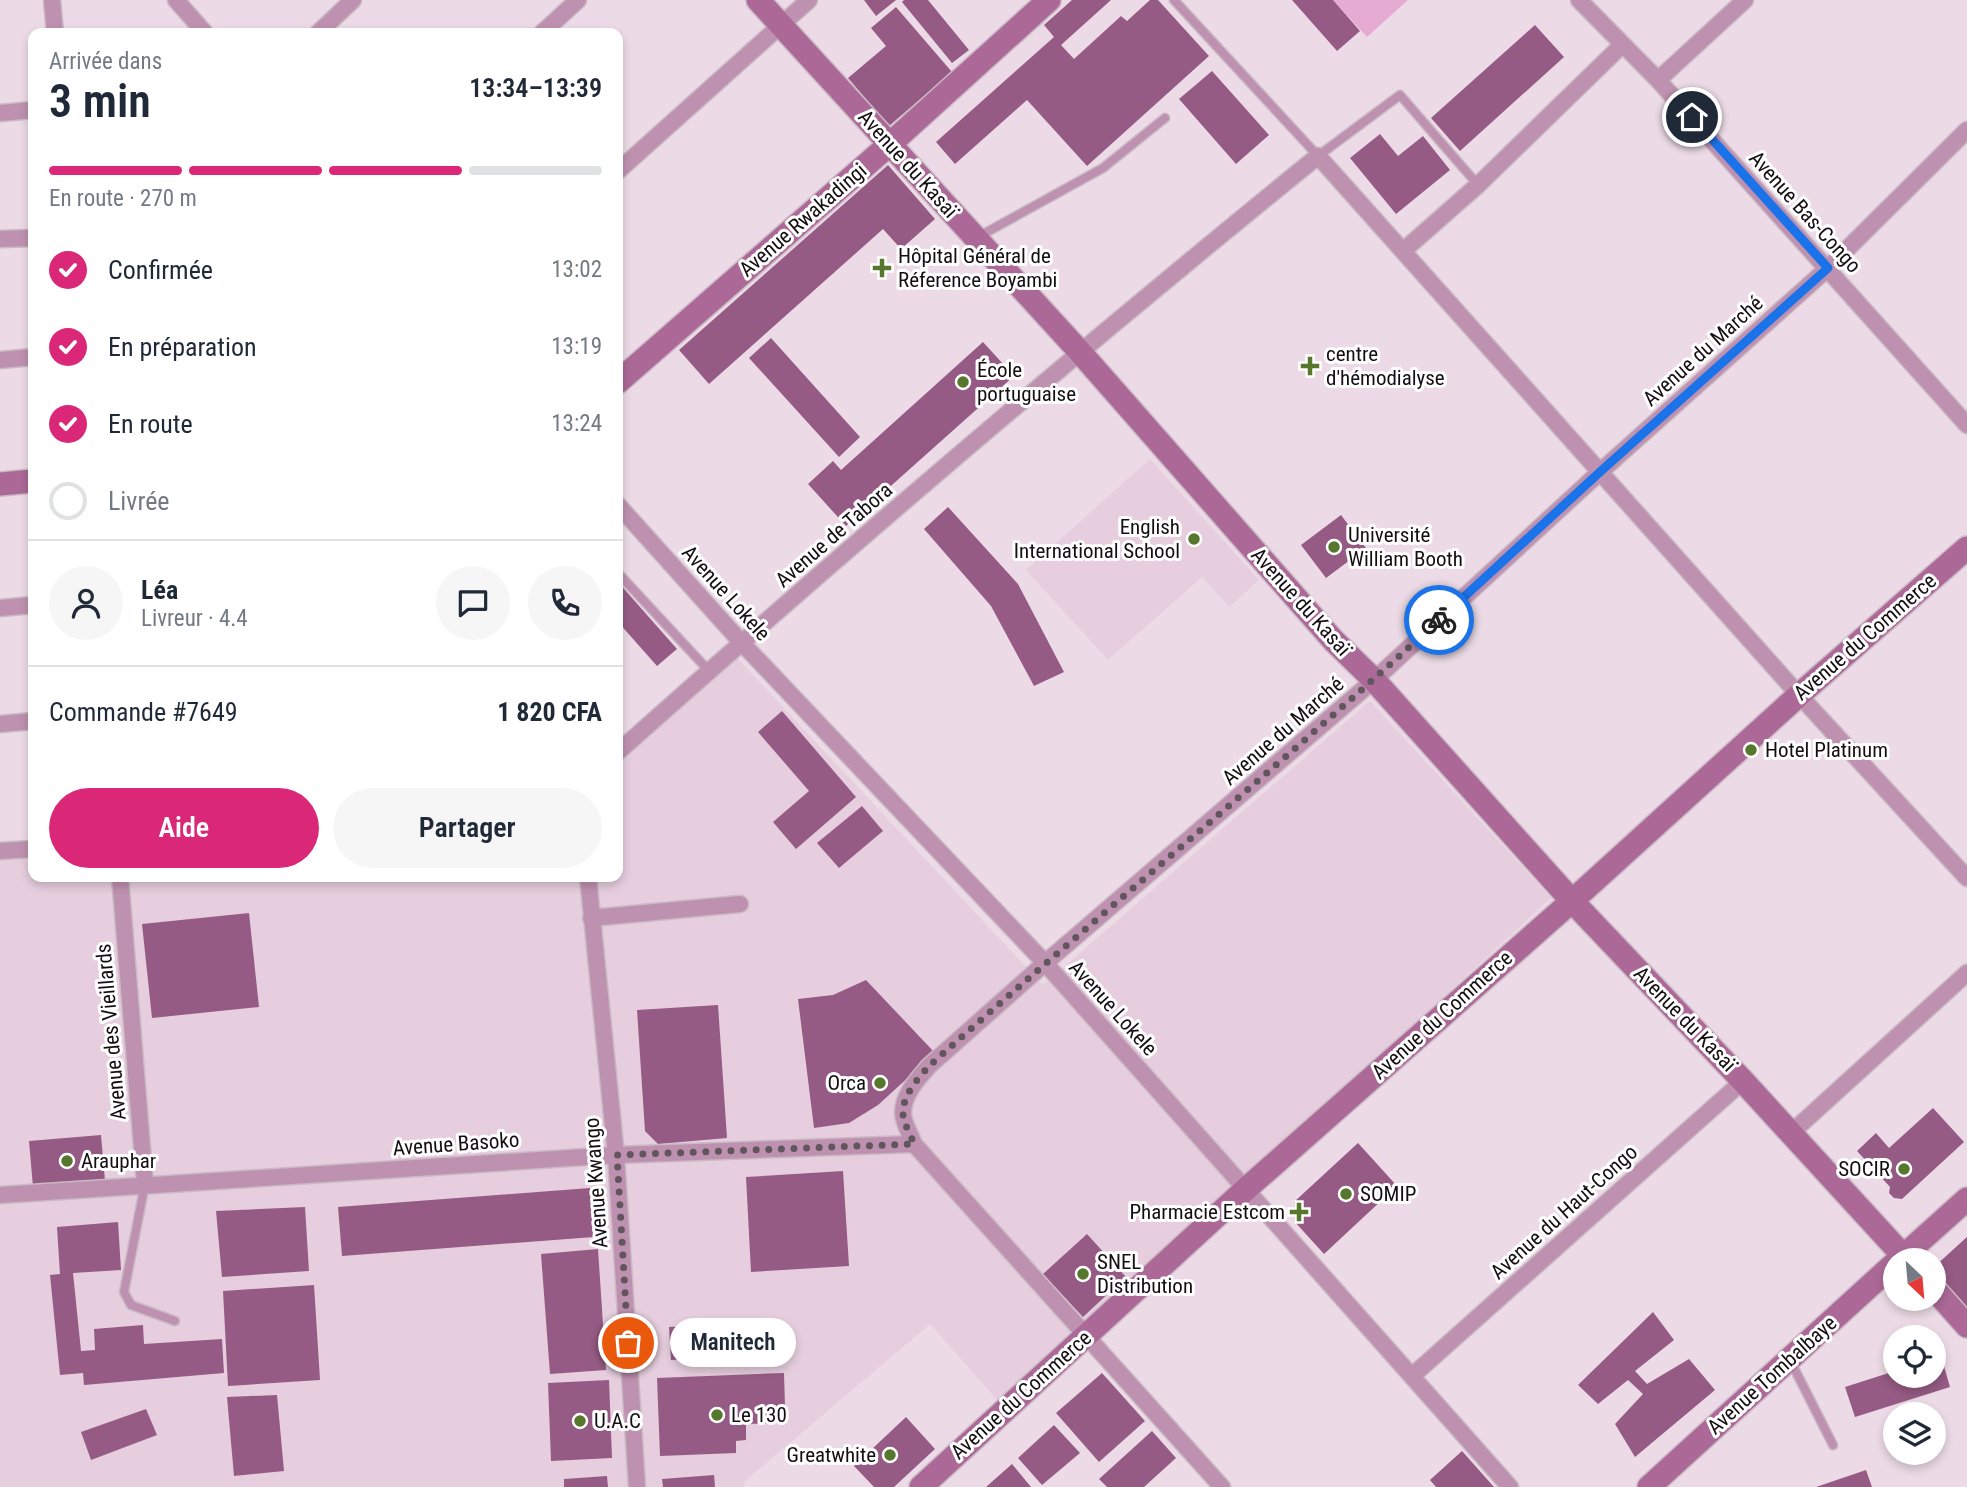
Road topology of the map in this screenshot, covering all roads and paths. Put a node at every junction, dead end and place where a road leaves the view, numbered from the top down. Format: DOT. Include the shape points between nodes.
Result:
graph roads {
  1 [pos="52,0"];
  2 [pos="176,0"];
  3 [pos="353,0"];
  4 [pos="578,0"];
  5 [pos="758,0"];
  6 [pos="809,0"];
  7 [pos="1049,0"];
  8 [pos="1174,0"];
  9 [pos="1579,0"];
  10 [pos="1745,0"];
  11 [pos="780,25"];
  12 [pos="55,28"];
  13 [pos="201,28"];
  14 [pos="323,28"];
  15 [pos="547,28"];
  16 [pos="1622,45"];
  17 [pos="1658,80"];
  18 [pos="28,110"];
  19 [pos="0,113"];
  20 [pos="1165,118"];
  21 [pos="1967,130"];
  22 [pos="890,144"];
  23 [pos="1318,156"];
  24 [pos="623,166"];
  25 [pos="1478,185"];
  26 [pos="28,238"];
  27 [pos="0,239"];
  28 [pos="975,239"];
  29 [pos="1403,251"];
  30 [pos="1828,268"];
  31 [pos="1080,352"];
  32 [pos="28,357"];
  33 [pos="0,360"];
  34 [pos="623,378"];
  35 [pos="1967,425"];
  36 [pos="1601,471"];
  37 [pos="28,481"];
  38 [pos="0,484"];
  39 [pos="623,511"];
  40 [pos="1967,548"];
  41 [pos="623,578"];
  42 [pos="28,605"];
  43 [pos="0,608"];
  44 [pos="741,642"];
  45 [pos="709,671"];
  46 [pos="1374,680"];
  47 [pos="1799,695"];
  48 [pos="28,721"];
  49 [pos="0,724"];
  50 [pos="623,748"];
  51 [pos="28,849"];
  52 [pos="0,851"];
  53 [pos="1967,878"];
  54 [pos="120,882"];
  55 [pos="588,882"];
  56 [pos="1572,901"];
  57 [pos="740,904"];
  58 [pos="592,918"];
  59 [pos="1045,963"];
  60 [pos="1967,973"];
  61 [pos="1744,1080"];
  62 [pos="1791,1133"];
  63 [pos="914,1144"];
  64 [pos="617,1155"];
  65 [pos="145,1184"];
  66 [pos="1246,1189"];
  67 [pos="0,1195"];
  68 [pos="1967,1199"];
  69 [pos="1891,1248"];
  70 [pos="1914,1248"];
  71 [pos="1883,1276"];
  72 [pos="1946,1302"];
  73 [pos="175,1321"];
  74 [pos="1967,1326"];
  75 [pos="1088,1335"];
  76 [pos="1790,1359"];
  77 [pos="1412,1376"];
  78 [pos="1833,1445"];
  79 [pos="637,1487"];
  80 [pos="921,1487"];
  81 [pos="1222,1487"];
  82 [pos="1510,1487"];
  83 [pos="1649,1487"];
  1 -- 12 [label="street"];
  2 -- 13 [label="street"];
  3 -- 14 [label="street"];
  4 -- 15 [label="street"];
  5 -- 11 [label="street, Avenue du Kasaï"];
  6 -- 11 [label="street"];
  7 -- 22 [label="street, Avenue Rwakadingi"];
  8 -- 23 [label="lane"];
  9 -- 16 [label="street, Avenue Bas-Congo"];
  10 -- 17 [label="street"];
  11 -- 22 [label="street, Avenue du Kasaï"];
  11 -- 24 [label="street"];
  16 -- 17 [label="street, Avenue Bas-Congo"];
  16 -- 25 [label="street"];
  17 -- 30 [label="street, Avenue Bas-Congo"];
  18 -- 19 [label="street"];
  20 -- 28 [label="lane" via="1103,168"];
  21 -- 30 [label="street, Avenue du Marché"];
  22 -- 28 [label="street, Avenue du Kasaï"];
  22 -- 34 [label="street, Avenue Rwakadingi"];
  23 -- 25 [label="lane" via="1400,95"];
  23 -- 29 [label="street"];
  23 -- 31 [label="street, Avenue de Tabora"];
  25 -- 29 [label="street"];
  26 -- 27 [label="street"];
  28 -- 31 [label="street, Avenue du Kasaï"];
  29 -- 36 [label="street"];
  30 -- 35 [label="street, Avenue Bas-Congo"];
  30 -- 36 [label="street, Avenue du Marché"];
  31 -- 44 [label="street, Avenue de Tabora"];
  31 -- 46 [label="street, Avenue du Kasaï"];
  32 -- 33 [label="street"];
  36 -- 46 [label="street, Avenue du Marché"];
  36 -- 47 [label="street"];
  37 -- 38 [label="street"];
  39 -- 44 [label="street, Avenue Lokele"];
  40 -- 47 [label="street, Avenue du Commerce"];
  41 -- 45 [label="lane"];
  42 -- 43 [label="street"];
  44 -- 45 [label="street, Avenue de Tabora"];
  44 -- 59 [label="street, Avenue Lokele"];
  45 -- 50 [label="street, Avenue de Tabora"];
  46 -- 56 [label="street, Avenue du Kasaï"];
  46 -- 59 [label="street, Avenue du Marché"];
  47 -- 53 [label="street"];
  47 -- 56 [label="street, Avenue du Commerce"];
  48 -- 49 [label="street"];
  51 -- 52 [label="street"];
  54 -- 65 [label="street, Avenue des Vieillards"];
  55 -- 58 [label="street, Avenue Kwango"];
  56 -- 61 [label="street, Avenue du Kasaï"];
  56 -- 66 [label="street, Avenue du Commerce"];
  57 -- 58 [label="street"];
  58 -- 64 [label="street, Avenue Kwango"];
  59 -- 63 [label="street, Avenue du Marché" via="913,1084 902,1115"];
  59 -- 66 [label="street, Avenue Lokele"];
  60 -- 62 [label="street"];
  61 -- 62 [label="street, Avenue du Kasaï"];
  61 -- 77 [label="street, Avenue du Haut-Congo"];
  62 -- 69 [label="street, Avenue du Kasaï"];
  63 -- 64 [label="street, Avenue Basoko"];
  63 -- 75 [label="street"];
  64 -- 65 [label="street, Avenue Basoko"];
  64 -- 79 [label="street, Avenue Kwango"];
  65 -- 67 [label="street, Avenue Basoko"];
  65 -- 73 [label="lane" via="124,1292 131,1305"];
  66 -- 75 [label="street, Avenue du Commerce"];
  66 -- 77 [label="street, Avenue Lokele"];
  68 -- 70 [label="street, Avenue Tombalbaye"];
  71 -- 76 [label="street, Avenue Tombalbaye"];
  72 -- 74 [label="street"];
  75 -- 80 [label="street, Avenue du Commerce"];
  75 -- 81 [label="street"];
  76 -- 78 [label="lane"];
  76 -- 83 [label="street, Avenue Tombalbaye"];
  77 -- 82 [label="street, Avenue Lokele"];
}
